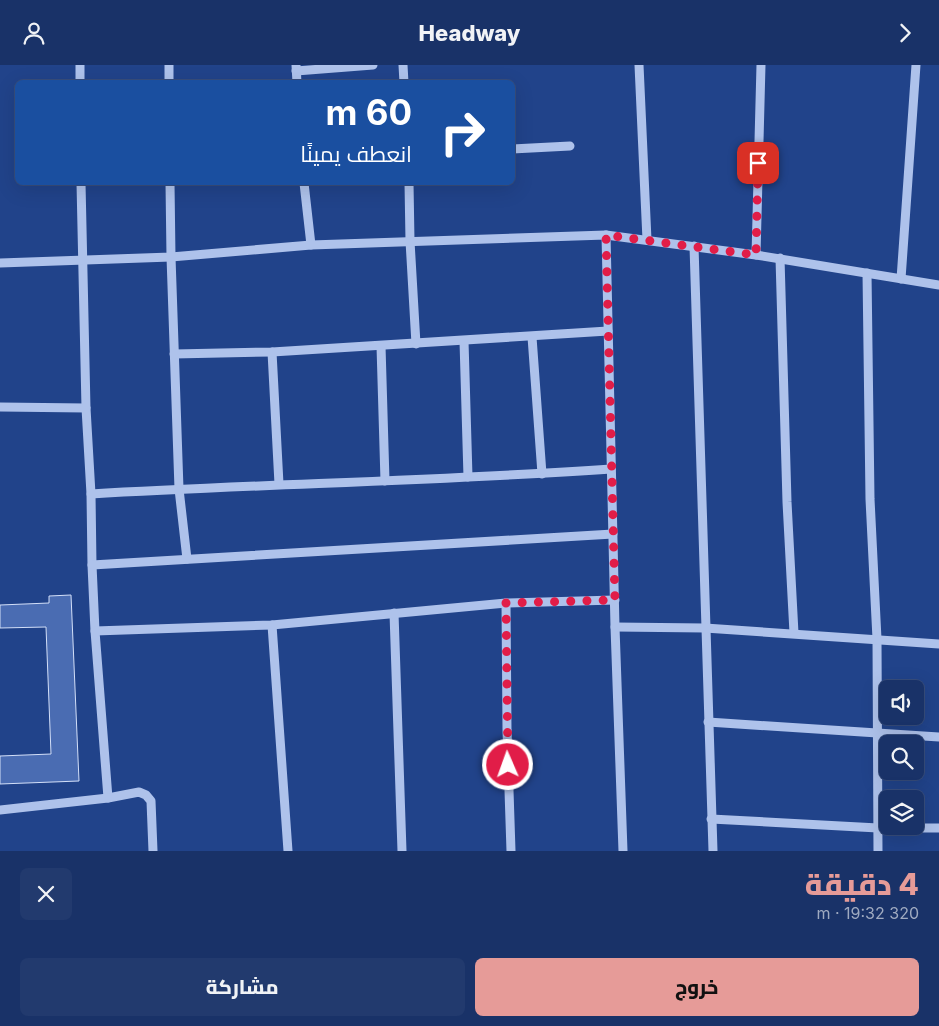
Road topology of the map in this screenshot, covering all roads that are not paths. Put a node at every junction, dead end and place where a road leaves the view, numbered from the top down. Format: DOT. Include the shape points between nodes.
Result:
graph roads {
  1 [pos="80,65"];
  2 [pos="169,65"];
  3 [pos="374,65"];
  4 [pos="403,65"];
  5 [pos="639,65"];
  6 [pos="761,65"];
  7 [pos="916,65"];
  8 [pos="296,68"];
  9 [pos="80,80"];
  10 [pos="170,80"];
  11 [pos="404,80"];
  12 [pos="570,146"];
  13 [pos="515,149"];
  14 [pos="81,185"];
  15 [pos="170,185"];
  16 [pos="304,185"];
  17 [pos="409,185"];
  18 [pos="606,235"];
  19 [pos="647,239"];
  20 [pos="410,241"];
  21 [pos="311,245"];
  22 [pos="694,246"];
  23 [pos="756,255"];
  24 [pos="171,257"];
  25 [pos="780,258"];
  26 [pos="82,259"];
  27 [pos="0,263"];
  28 [pos="867,273"];
  29 [pos="901,279"];
  30 [pos="939,285"];
  31 [pos="608,331"];
  32 [pos="532,337"];
  33 [pos="464,341"];
  34 [pos="416,344"];
  35 [pos="381,346"];
  36 [pos="272,352"];
  37 [pos="174,354"];
  38 [pos="0,407"];
  39 [pos="86,407"];
  40 [pos="611,469"];
  41 [pos="542,474"];
  42 [pos="468,477"];
  43 [pos="385,481"];
  44 [pos="279,484"];
  45 [pos="179,489"];
  46 [pos="91,494"];
  47 [pos="613,534"];
  48 [pos="187,559"];
  49 [pos="92,565"];
  50 [pos="615,600"];
  51 [pos="506,603"];
  52 [pos="394,613"];
  53 [pos="272,625"];
  54 [pos="615,627"];
  55 [pos="705,628"];
  56 [pos="95,631"];
  57 [pos="794,633"];
  58 [pos="877,639"];
  59 [pos="939,644"];
  60 [pos="708,723"];
  61 [pos="878,733"];
  62 [pos="939,737"];
  63 [pos="108,798"];
  64 [pos="0,810"];
  65 [pos="711,819"];
  66 [pos="878,828"];
  67 [pos="939,828"];
  68 [pos="153,851"];
  69 [pos="288,851"];
  70 [pos="402,851"];
  71 [pos="511,851"];
  72 [pos="623,851"];
  73 [pos="712,851"];
  74 [pos="878,851"];
  1 -- 9 [label="street"];
  2 -- 10 [label="street"];
  3 -- 8 [label="street"];
  4 -- 11 [label="street"];
  5 -- 19 [label="street"];
  6 -- 23 [label="street"];
  7 -- 29 [label="street"];
  12 -- 13 [label="street"];
  14 -- 26 [label="street"];
  15 -- 24 [label="street"];
  16 -- 21 [label="street"];
  17 -- 20 [label="street"];
  18 -- 19 [label="street"];
  18 -- 20 [label="street"];
  18 -- 31 [label="street"];
  19 -- 22 [label="street"];
  20 -- 21 [label="street"];
  20 -- 34 [label="street"];
  21 -- 24 [label="street"];
  22 -- 23 [label="street"];
  22 -- 55 [label="street"];
  23 -- 25 [label="street"];
  24 -- 26 [label="street"];
  24 -- 37 [label="street"];
  25 -- 28 [label="street"];
  25 -- 57 [label="street"];
  26 -- 27 [label="street"];
  26 -- 39 [label="street"];
  28 -- 29 [label="street"];
  28 -- 58 [label="street" via="870,489"];
  29 -- 30 [label="street"];
  31 -- 32 [label="street"];
  31 -- 40 [label="street"];
  32 -- 33 [label="street"];
  32 -- 41 [label="street"];
  33 -- 34 [label="street"];
  33 -- 42 [label="street"];
  34 -- 35 [label="street"];
  35 -- 36 [label="street"];
  35 -- 43 [label="street"];
  36 -- 37 [label="street"];
  36 -- 44 [label="street"];
  37 -- 45 [label="street"];
  38 -- 39 [label="street"];
  39 -- 46 [label="street"];
  40 -- 41 [label="street"];
  40 -- 47 [label="street"];
  41 -- 42 [label="street"];
  42 -- 43 [label="street"];
  43 -- 44 [label="street"];
  44 -- 45 [label="street"];
  45 -- 46 [label="street"];
  45 -- 48 [label="street"];
  46 -- 49 [label="street"];
  47 -- 48 [label="street"];
  47 -- 50 [label="street"];
  48 -- 49 [label="street"];
  49 -- 56 [label="street"];
  50 -- 51 [label="street"];
  50 -- 54 [label="street"];
  51 -- 52 [label="street"];
  51 -- 71 [label="street"];
  52 -- 53 [label="street"];
  52 -- 70 [label="street"];
  53 -- 56 [label="street"];
  53 -- 69 [label="street"];
  54 -- 55 [label="street"];
  54 -- 72 [label="street"];
  55 -- 57 [label="street"];
  55 -- 60 [label="street"];
  56 -- 63 [label="street"];
  57 -- 58 [label="street"];
  58 -- 59 [label="street"];
  58 -- 61 [label="street"];
  60 -- 61 [label="street"];
  60 -- 65 [label="street"];
  61 -- 62 [label="street"];
  61 -- 66 [label="street"];
  63 -- 64 [label="street"];
  63 -- 68 [label="street" via="139,792 146,795 151,801"];
  65 -- 66 [label="street"];
  65 -- 73 [label="street"];
  66 -- 67 [label="street"];
  66 -- 74 [label="street"];
}
